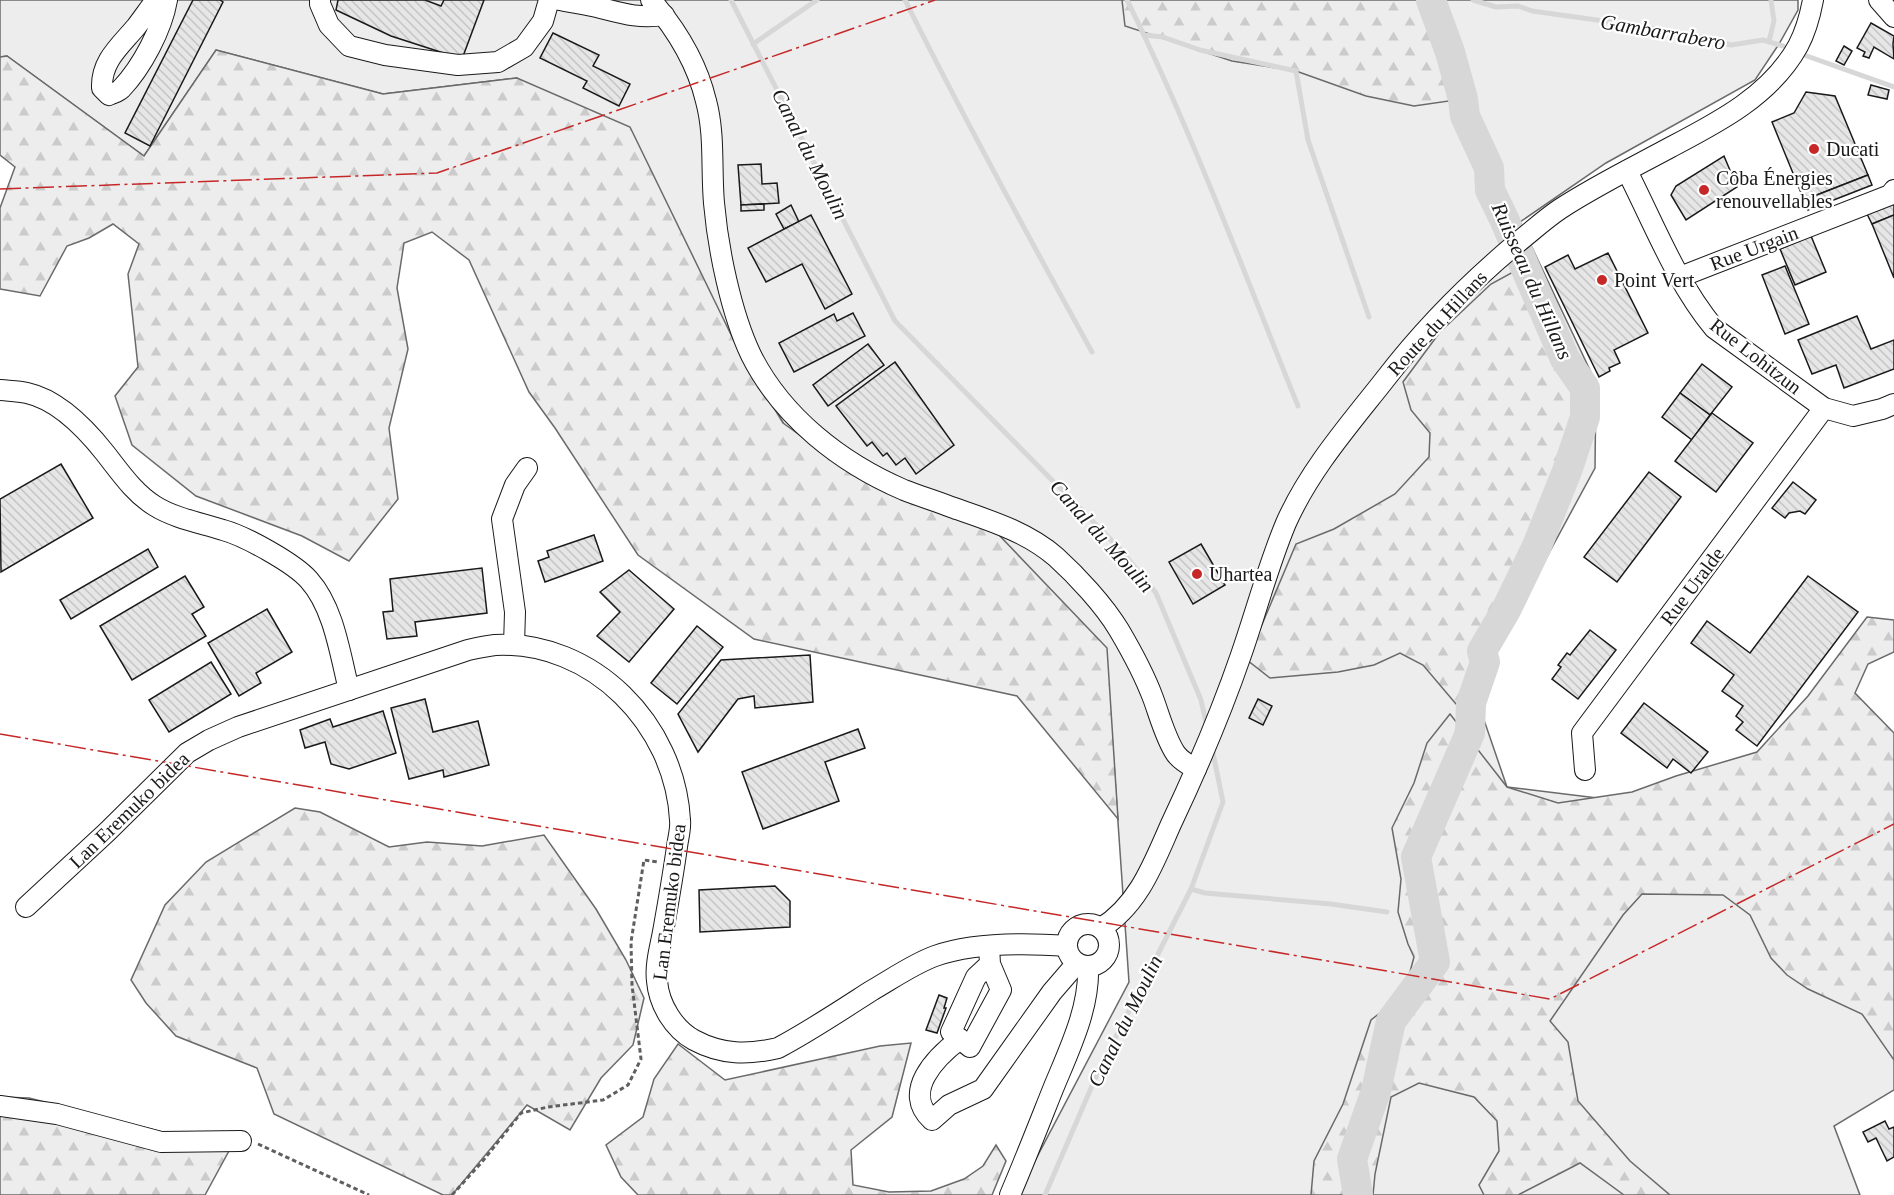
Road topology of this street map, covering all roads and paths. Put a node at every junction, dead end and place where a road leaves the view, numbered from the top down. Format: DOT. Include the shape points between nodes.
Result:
graph roads {
  1 [pos="156,0"];
  2 [pos="167,0"];
  3 [pos="320,0"];
  4 [pos="549,0"];
  5 [pos="558,0"];
  6 [pos="651,0"];
  7 [pos="1813,0"];
  8 [pos="1879,0"];
  9 [pos="664,15"];
  10 [pos="1894,17"];
  11 [pos="1627,171"];
  12 [pos="1894,190"];
  13 [pos="1680,277"];
  14 [pos="0,390"];
  15 [pos="1894,404"];
  16 [pos="1824,408"];
  17 [pos="527,468"];
  18 [pos="514,645"];
  19 [pos="349,690"];
  20 [pos="1197,769"];
  21 [pos="1584,770"];
  22 [pos="675,864"];
  23 [pos="26,907"];
  24 [pos="1101,928"];
  25 [pos="1067,946"];
  26 [pos="990,955"];
  27 [pos="1083,964"];
  28 [pos="960,1039"];
  29 [pos="0,1106"];
  30 [pos="241,1141"];
  31 [pos="369,1195"];
  32 [pos="452,1195"];
  33 [pos="1010,1195"];
  1 -- 2 [label="street" via="107,62 102,88 109,95 120,91 148,52"];
  3 -- 4 [label="street" via="329,25 349,46 458,65 498,62 524,47 543,21"];
  5 -- 9 [label="street" via="619,14 648,18"];
  6 -- 9 [label="street"];
  7 -- 11 [label="street, Route du Hillans" via="1808,24 1795,51 1772,80 1714,124"];
  8 -- 10 [label="street"];
  9 -- 20 [label="street" via="681,38 707,104 717,235 731,299 751,355 778,398 803,426 858,467 903,490 1032,539 1055,557 1117,627 1148,685 1176,754"];
  11 -- 13 [label="street, Rue Lohitzun"];
  11 -- 20 [label="street, Route du Hillans" via="1559,210 1471,282 1413,343 1318,465 1287,522 1231,685"];
  12 -- 13 [label="street, Rue Urgain" via="1890,195"];
  13 -- 16 [label="street, Rue Lohitzun" via="1714,328"];
  14 -- 19 [label="street" via="29,393 53,403 86,432 136,491 156,506 226,531 307,578 327,609"];
  15 -- 16 [label="street, Rue Lohitzun" via="1853,416"];
  16 -- 21 [label="street, Rue Uralde" via="1582,734"];
  17 -- 18 [label="street" via="515,485 502,519 515,612"];
  18 -- 19 [label="street, Lan Eremuko bidea" via="468,650"];
  18 -- 22 [label="street, Lan Eremuko bidea" via="565,657 584,666 609,682 634,706 654,734 677,790 681,822"];
  19 -- 23 [label="street, Lan Eremuko bidea" via="238,727 187,753"];
  20 -- 24 [label="street, Route du Hillans" via="1148,875 1128,906"];
  22 -- 26 [label="street, Lan Eremuko bidea" via="659,956 660,998 684,1035 728,1053 753,1054 778,1048 935,956 960,949"];
  22 -- 32 [label="path" via="644,860 631,942 641,1059 628,1085 603,1100 521,1113"];
  24 -- 25 [label="street" via="1074,928"];
  24 -- 27 [label="street" via="1109,941 1107,955 1096,964"];
  25 -- 26 [label="street, Lan Eremuko bidea" via="1032,944"];
  25 -- 27 [label="street" via="1070,956"];
  26 -- 28 [label="street" via="976,976 951,1032"];
  26 -- 28 [label="street" via="1001,990 970,1047"];
  27 -- 28 [label="street" via="1052,992 983,1089 949,1105 932,1120 921,1105 922,1080"];
  27 -- 33 [label="street" via="1087,994 1081,1016"];
  29 -- 30 [label="street" via="57,1114 161,1142"];
  30 -- 31 [label="path" via="257,1144"];
}
